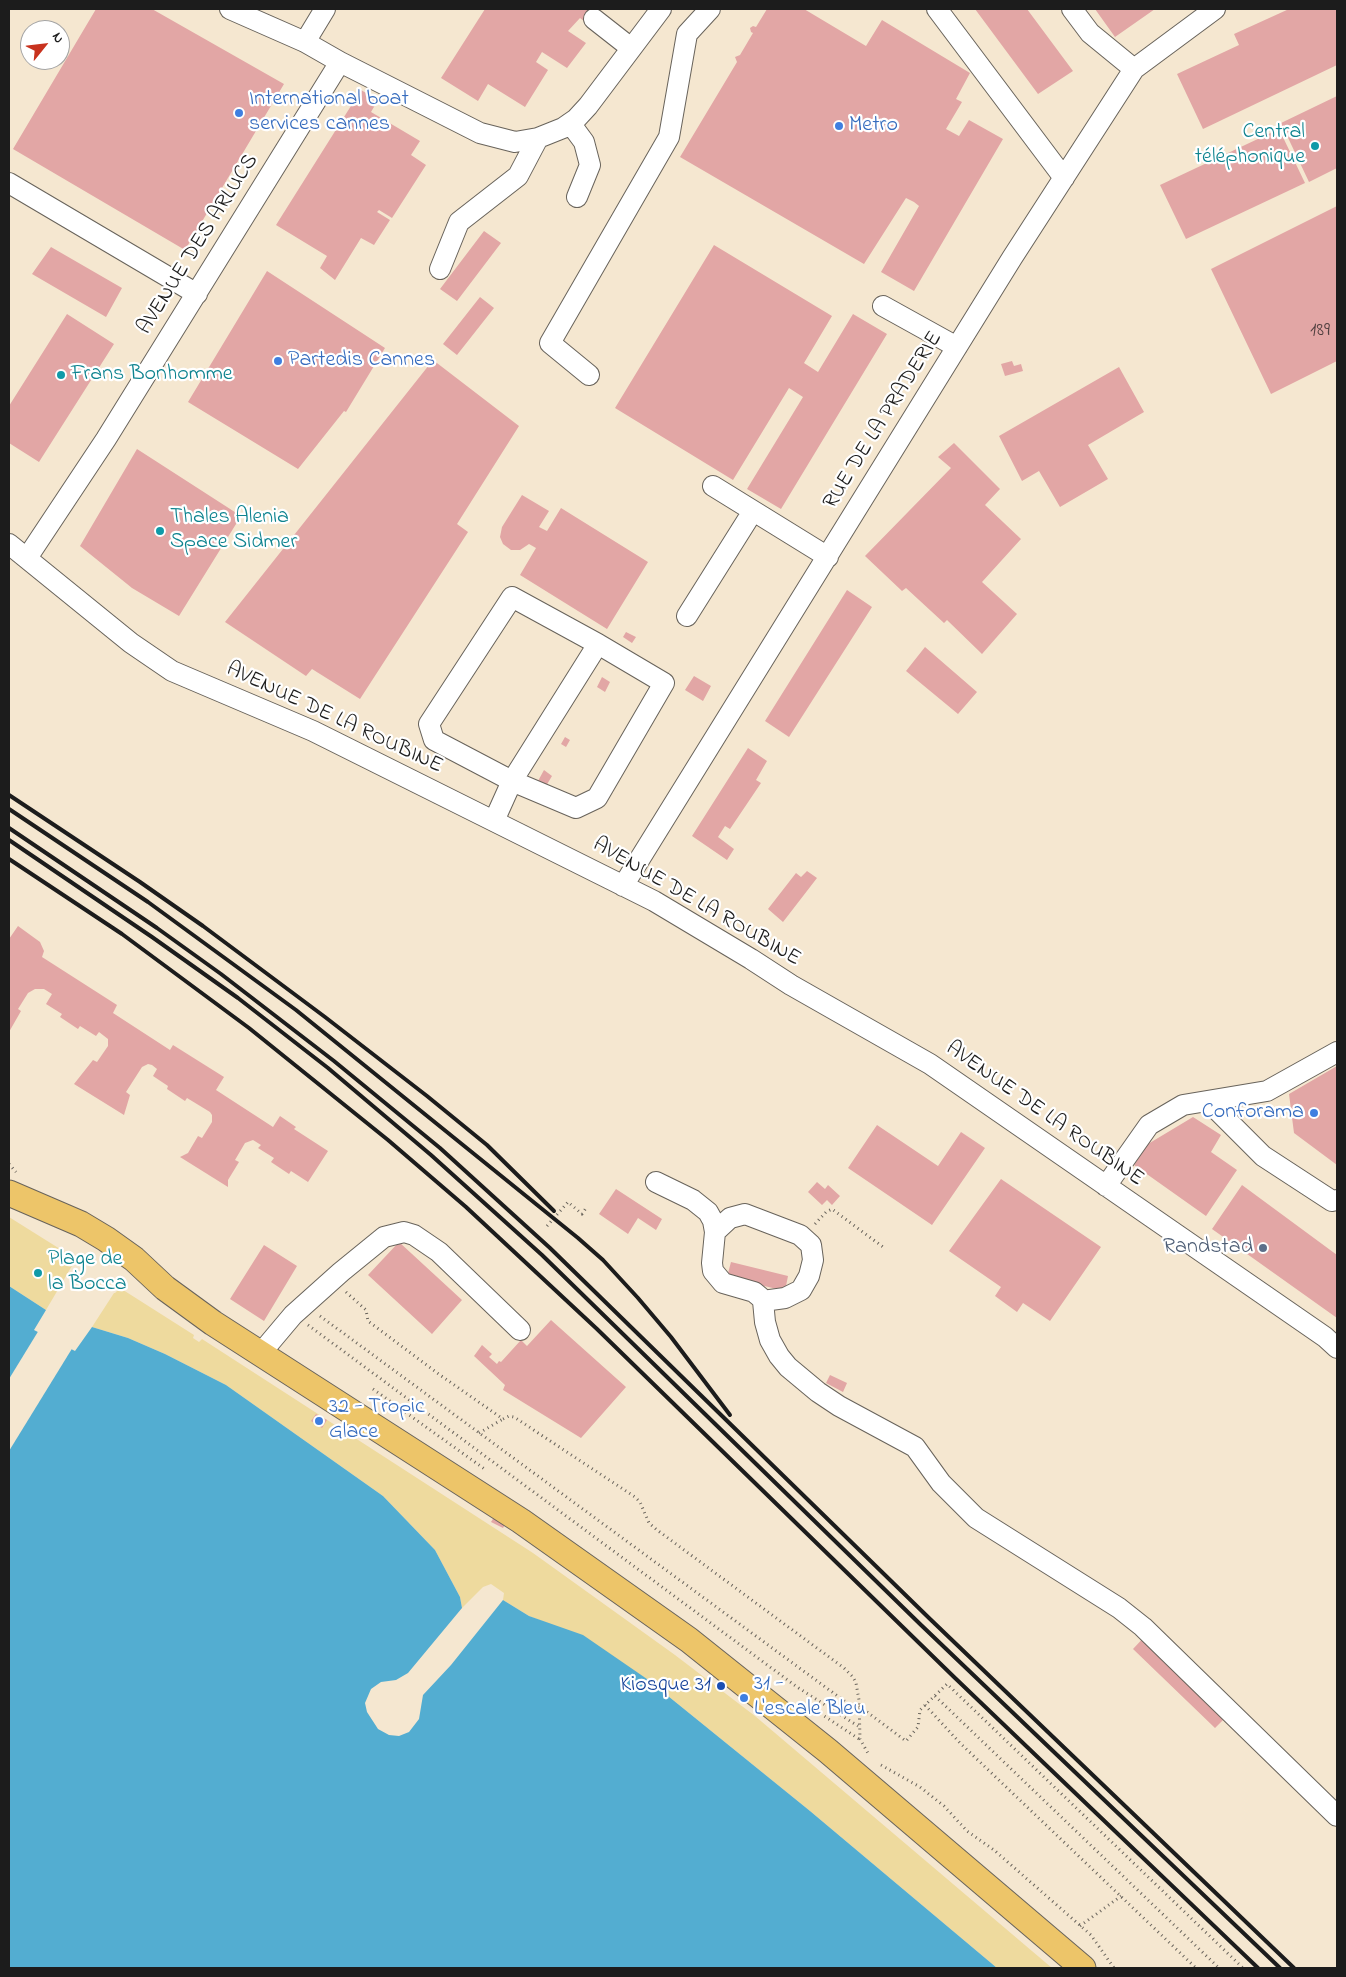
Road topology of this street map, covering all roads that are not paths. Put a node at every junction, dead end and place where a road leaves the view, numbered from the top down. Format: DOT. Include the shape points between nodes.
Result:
graph roads {
  1 [pos="230,9"];
  2 [pos="325,9"];
  3 [pos="661,9"];
  4 [pos="710,9"];
  5 [pos="937,9"];
  6 [pos="1072,9"];
  7 [pos="1215,9"];
  8 [pos="594,19"];
  9 [pos="306,42"];
  10 [pos="631,48"];
  11 [pos="340,62"];
  12 [pos="1134,69"];
  13 [pos="570,123"];
  14 [pos="538,138"];
  15 [pos="1064,178"];
  16 [pos="9,183"];
  17 [pos="577,197"];
  18 [pos="440,269"];
  19 [pos="197,294"];
  20 [pos="883,306"];
  21 [pos="957,347"];
  22 [pos="589,375"];
  23 [pos="713,486"];
  24 [pos="753,511"];
  25 [pos="9,544"];
  26 [pos="828,557"];
  27 [pos="26,558"];
  28 [pos="687,616"];
  29 [pos="598,644"];
  30 [pos="512,781"];
  31 [pos="494,821"];
  32 [pos="623,886"];
  33 [pos="1337,1052"];
  34 [pos="1208,1101"];
  35 [pos="9,1175"];
  36 [pos="656,1182"];
  37 [pos="1106,1186"];
  38 [pos="9,1192"];
  39 [pos="1337,1200"];
  40 [pos="34,1204"];
  41 [pos="715,1232"];
  42 [pos="763,1301"];
  43 [pos="520,1330"];
  44 [pos="1337,1348"];
  45 [pos="260,1353"];
  46 [pos="1337,1816"];
  47 [pos="1083,1968"];
  1 -- 9 [label="street"];
  2 -- 9 [label="street"];
  3 -- 10 [label="street"];
  4 -- 22 [label="street" via="687,34 669,136 550,343"];
  5 -- 15 [label="street"];
  6 -- 12 [label="street" via="1090,33"];
  7 -- 12 [label="street, RUE DE LA PRADERIE"];
  8 -- 10 [label="street"];
  9 -- 11 [label="street"];
  10 -- 13 [label="street" via="588,106"];
  11 -- 14 [label="street" via="480,133 515,142"];
  11 -- 19 [label="street, AVENUE DES ARLUCS"];
  12 -- 15 [label="street, RUE DE LA PRADERIE"];
  13 -- 14 [label="street"];
  13 -- 17 [label="street" via="584,142 590,165"];
  14 -- 18 [label="street" via="518,176 460,222"];
  15 -- 21 [label="street, RUE DE LA PRADERIE"];
  16 -- 19 [label="street"];
  19 -- 27 [label="street, AVENUE DES ARLUCS"];
  20 -- 21 [label="street"];
  21 -- 26 [label="street, RUE DE LA PRADERIE"];
  23 -- 24 [label="street"];
  24 -- 26 [label="street"];
  24 -- 28 [label="street"];
  25 -- 27 [label="street, AVENUE DE LA ROUBINE"];
  26 -- 32 [label="street, RUE DE LA PRADERIE"];
  27 -- 31 [label="street, AVENUE DE LA ROUBINE" via="131,643 172,671 313,731"];
  29 -- 30 [label="street"];
  29 -- 30 [label="street" via="664,683 597,798 576,808"];
  29 -- 30 [label="street" via="512,597 430,724 434,740"];
  30 -- 31 [label="street"];
  31 -- 32 [label="street, AVENUE DE LA ROUBINE"];
  32 -- 37 [label="street, AVENUE DE LA ROUBINE" via="654,901 791,985 930,1064"];
  33 -- 34 [label="street" via="1267,1090"];
  34 -- 37 [label="street" via="1183,1105 1148,1125"];
  34 -- 39 [label="street" via="1263,1156 1332,1201"];
  35 -- 40 [label="main road"];
  36 -- 41 [label="street" via="702,1205 713,1221"];
  37 -- 44 [label="street, AVENUE DE LA ROUBINE"];
  38 -- 40 [label="main road"];
  40 -- 45 [label="main road" via="81,1224 134,1258 173,1294"];
  41 -- 42 [label="street" via="712,1263 718,1278 723,1283 754,1292"];
  41 -- 42 [label="street" via="730,1218 745,1214 800,1235 811,1245 813,1260 801,1290 793,1295"];
  42 -- 46 [label="street" via="770,1340 788,1367 839,1406 915,1447 941,1483 976,1518 1119,1608 1143,1627"];
  43 -- 45 [label="street" via="439,1252 404,1232 384,1238 342,1272 293,1315"];
  45 -- 47 [label="main road" via="521,1521 689,1640 828,1751"];
}
